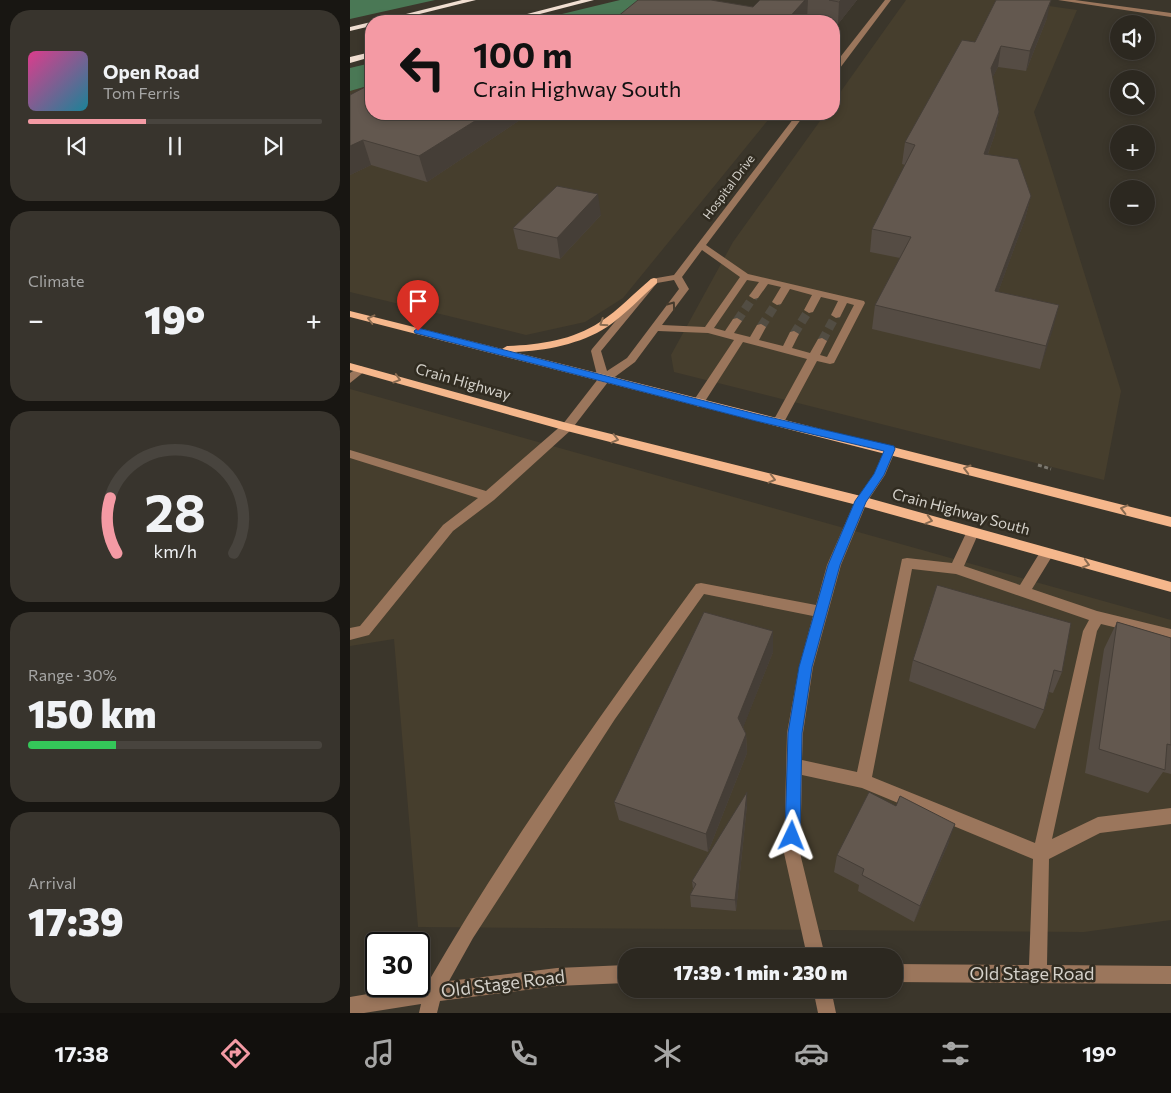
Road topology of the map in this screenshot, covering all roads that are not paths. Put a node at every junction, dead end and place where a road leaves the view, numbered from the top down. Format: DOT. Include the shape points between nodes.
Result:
graph roads {
  1 [pos="472,0"];
  2 [pos="590,0"];
  3 [pos="888,0"];
  4 [pos="1060,0"];
  5 [pos="408,15"];
  6 [pos="529,15"];
  7 [pos="1171,15"];
  8 [pos="365,25"];
  9 [pos="350,29"];
  10 [pos="365,56"];
  11 [pos="350,60"];
  12 [pos="840,62"];
  13 [pos="796,120"];
  14 [pos="702,245"];
  15 [pos="744,276"];
  16 [pos="677,277"];
  17 [pos="654,281"];
  18 [pos="765,281"];
  19 [pos="787,286"];
  20 [pos="818,293"];
  21 [pos="754,296"];
  22 [pos="844,299"];
  23 [pos="777,302"];
  24 [pos="809,310"];
  25 [pos="350,314"];
  26 [pos="836,315"];
  27 [pos="737,321"];
  28 [pos="761,327"];
  29 [pos="655,328"];
  30 [pos="708,330"];
  31 [pos="794,334"];
  32 [pos="728,335"];
  33 [pos="740,338"];
  34 [pos="752,341"];
  35 [pos="822,341"];
  36 [pos="487,349"];
  37 [pos="786,349"];
  38 [pos="813,356"];
  39 [pos="356,368"];
  40 [pos="350,379"];
  41 [pos="604,379"];
  42 [pos="698,403"];
  43 [pos="778,423"];
  44 [pos="568,427"];
  45 [pos="890,449"];
  46 [pos="350,454"];
  47 [pos="490,496"];
  48 [pos="861,501"];
  49 [pos="1171,522"];
  50 [pos="973,532"];
  51 [pos="1047,553"];
  52 [pos="956,569"];
  53 [pos="1171,587"];
  54 [pos="1023,593"];
  55 [pos="821,612"];
  56 [pos="1097,617"];
  57 [pos="357,632"];
  58 [pos="1171,636"];
  59 [pos="795,766"];
  60 [pos="863,781"];
  61 [pos="1171,816"];
  62 [pos="1041,854"];
  63 [pos="814,948"];
  64 [pos="903,973"];
  65 [pos="618,974"];
  66 [pos="1038,974"];
  67 [pos="1171,976"];
  68 [pos="433,992"];
  69 [pos="824,998"];
  70 [pos="350,1006"];
  71 [pos="428,1013"];
  72 [pos="827,1013"];
  1 -- 5 [label="highway"];
  2 -- 6 [label="highway"];
  3 -- 12 [label="street"];
  4 -- 7 [label="street"];
  8 -- 9 [label="highway"];
  10 -- 11 [label="highway"];
  13 -- 14 [label="street, Hospital Drive"];
  14 -- 15 [label="street"];
  14 -- 16 [label="street, Hospital Drive"];
  15 -- 18 [label="street"];
  15 -- 30 [label="street"];
  16 -- 17 [label="street"];
  29 -- 16 [label="street, one-way" via="684,289"];
  17 -- 36 [label="main road, one-way" via="603,325 582,334 554,344"];
  17 -- 41 [label="street" via="596,351"];
  18 -- 19 [label="street"];
  18 -- 21 [label="street"];
  19 -- 20 [label="street"];
  19 -- 23 [label="street"];
  20 -- 22 [label="street"];
  20 -- 24 [label="street"];
  22 -- 26 [label="street"];
  22 -- 38 [label="street" via="860,303 830,360"];
  36 -- 25 [label="main road, one-way"];
  27 -- 32 [label="street"];
  28 -- 34 [label="street"];
  29 -- 30 [label="street"];
  29 -- 41 [label="street" via="631,360"];
  30 -- 32 [label="street"];
  31 -- 37 [label="street"];
  32 -- 33 [label="street"];
  33 -- 34 [label="street"];
  33 -- 42 [label="street"];
  34 -- 37 [label="street"];
  35 -- 38 [label="street"];
  36 -- 41 [label="main road"];
  37 -- 38 [label="street"];
  38 -- 43 [label="street"];
  39 -- 40 [label="street"];
  39 -- 44 [label="main road, Crain Highway, one-way"];
  41 -- 42 [label="main road"];
  41 -- 44 [label="street"];
  42 -- 43 [label="main road"];
  43 -- 45 [label="main road"];
  44 -- 47 [label="street"];
  44 -- 48 [label="main road, Crain Highway South, one-way"];
  45 -- 48 [label="street" via="879,475"];
  49 -- 45 [label="main road, one-way"];
  46 -- 47 [label="street"];
  47 -- 57 [label="street" via="448,528"];
  48 -- 50 [label="main road, Crain Highway South, one-way"];
  48 -- 55 [label="street" via="834,565"];
  50 -- 51 [label="main road, Crain Highway South"];
  50 -- 52 [label="street"];
  51 -- 53 [label="main road, Crain Highway South, one-way"];
  51 -- 54 [label="street"];
  52 -- 54 [label="street"];
  52 -- 60 [label="street" via="907,563"];
  54 -- 56 [label="street"];
  55 -- 59 [label="street" via="806,667 795,733"];
  55 -- 68 [label="street" via="701,588 600,730 467,932"];
  56 -- 58 [label="street"];
  56 -- 62 [label="street" via="1090,631"];
  59 -- 60 [label="street"];
  59 -- 63 [label="street" via="792,853"];
  60 -- 62 [label="street"];
  61 -- 62 [label="street" via="1098,825"];
  62 -- 66 [label="street"];
  64 -- 66 [label="street, Old Stage Road"];
  65 -- 68 [label="street, Old Stage Road" via="574,975"];
  66 -- 67 [label="street, Old Stage Road"];
  68 -- 70 [label="street, Old Stage Road"];
  68 -- 71 [label="street"];
  69 -- 72 [label="street"];
}
